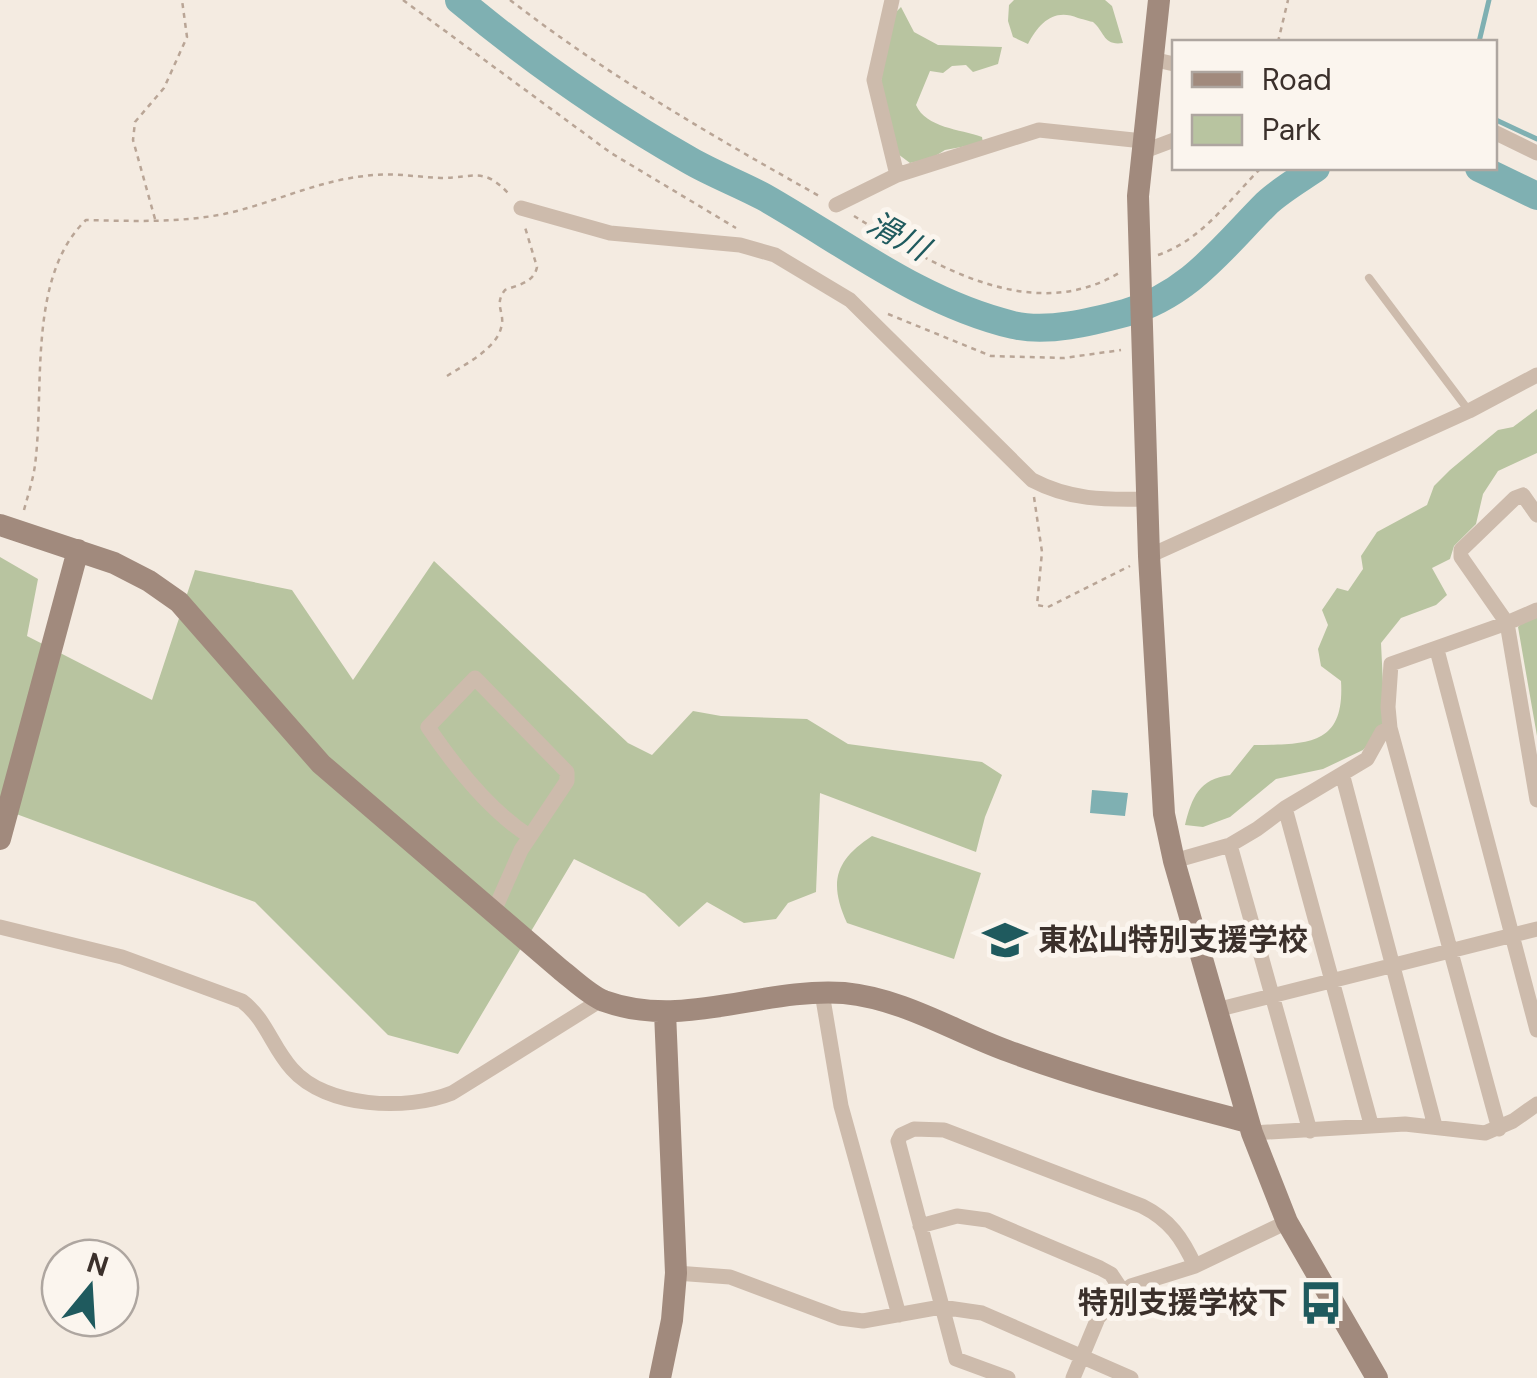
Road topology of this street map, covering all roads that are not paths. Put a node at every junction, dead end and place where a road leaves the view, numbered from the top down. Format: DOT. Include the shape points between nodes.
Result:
graph roads {
  1 [pos="892,0"];
  2 [pos="1159,0"];
  3 [pos="1163,61"];
  4 [pos="1497,133"];
  5 [pos="1172,140"];
  6 [pos="1142,146"];
  7 [pos="1537,153"];
  8 [pos="897,175"];
  9 [pos="836,205"];
  10 [pos="521,208"];
  11 [pos="1370,278"];
  12 [pos="1537,375"];
  13 [pos="1468,411"];
  14 [pos="1147,500"];
  15 [pos="1537,514"];
  16 [pos="9,528"];
  17 [pos="78,550"];
  18 [pos="1149,556"];
  19 [pos="1537,610"];
  20 [pos="1506,624"];
  21 [pos="1437,650"];
  22 [pos="1390,728"];
  23 [pos="1343,776"];
  24 [pos="1535,776"];
  25 [pos="1537,800"];
  26 [pos="1285,808"];
  27 [pos="529,836"];
  28 [pos="0,838"];
  29 [pos="1230,845"];
  30 [pos="1174,860"];
  31 [pos="494,911"];
  32 [pos="0,927"];
  33 [pos="1537,929"];
  34 [pos="1512,936"];
  35 [pos="1452,952"];
  36 [pos="1393,966"];
  37 [pos="1333,982"];
  38 [pos="822,993"];
  39 [pos="1274,998"];
  40 [pos="600,1000"];
  41 [pos="1216,1010"];
  42 [pos="665,1012"];
  43 [pos="1537,1030"];
  44 [pos="1537,1104"];
  45 [pos="1371,1124"];
  46 [pos="1434,1126"];
  47 [pos="1250,1127"];
  48 [pos="1498,1129"];
  49 [pos="1310,1131"];
  50 [pos="1287,1222"];
  51 [pos="920,1226"];
  52 [pos="1195,1266"];
  53 [pos="676,1273"];
  54 [pos="1123,1292"];
  55 [pos="941,1307"];
  56 [pos="899,1315"];
  57 [pos="1082,1357"];
  58 [pos="660,1378"];
  59 [pos="1008,1378"];
  60 [pos="1074,1378"];
  61 [pos="1131,1378"];
  62 [pos="1377,1378"];
  1 -- 8 [label="street" via="874,80"];
  2 -- 3 [label="street"];
  3 -- 6 [label="street"];
  4 -- 7 [label="street"];
  5 -- 6 [label="street"];
  6 -- 8 [label="street" via="1039,130"];
  6 -- 14 [label="street"];
  8 -- 9 [label="street"];
  10 -- 14 [label="street" via="610,234 761,250 850,300 1032,480 1069,497"];
  11 -- 13 [label="lane"];
  12 -- 13 [label="street"];
  13 -- 18 [label="street"];
  14 -- 18 [label="street"];
  15 -- 20 [label="street" via="1523,495 1515,498 1461,550"];
  16 -- 17 [label="street"];
  17 -- 28 [label="street"];
  17 -- 31 [label="street" via="149,580 179,602 321,764"];
  18 -- 30 [label="street" via="1160,768"];
  19 -- 20 [label="street"];
  20 -- 21 [label="street"];
  20 -- 24 [label="street"];
  21 -- 22 [label="street" via="1392,664"];
  21 -- 34 [label="street"];
  22 -- 23 [label="street" via="1368,759"];
  22 -- 35 [label="street"];
  23 -- 26 [label="street"];
  23 -- 36 [label="street"];
  24 -- 25 [label="street"];
  26 -- 29 [label="street"];
  26 -- 37 [label="street"];
  27 -- 27 [label="street" via="568,772 475,678 428,728 452,761"];
  27 -- 31 [label="street"];
  29 -- 30 [label="street"];
  29 -- 39 [label="street"];
  30 -- 41 [label="street"];
  31 -- 40 [label="street"];
  32 -- 40 [label="street" via="122,957 242,1001 257,1012 306,1084 371,1102 429,1102 452,1092"];
  33 -- 34 [label="street"];
  34 -- 35 [label="street"];
  34 -- 43 [label="street"];
  35 -- 36 [label="street"];
  35 -- 48 [label="street"];
  36 -- 37 [label="street"];
  36 -- 46 [label="street"];
  37 -- 39 [label="street"];
  37 -- 45 [label="street"];
  38 -- 42 [label="street"];
  38 -- 47 [label="street" via="893,1003 1071,1073"];
  38 -- 56 [label="street" via="841,1106"];
  39 -- 41 [label="street"];
  39 -- 49 [label="street"];
  40 -- 42 [label="street"];
  41 -- 47 [label="street"];
  42 -- 53 [label="street"];
  44 -- 48 [label="street"];
  45 -- 46 [label="street"];
  45 -- 49 [label="street"];
  46 -- 48 [label="street"];
  47 -- 49 [label="street"];
  47 -- 50 [label="street"];
  50 -- 52 [label="street"];
  50 -- 62 [label="street"];
  51 -- 52 [label="street" via="898,1141 929,1128 1160,1215"];
  51 -- 54 [label="street" via="957,1216 987,1220 1100,1268"];
  51 -- 55 [label="street"];
  52 -- 54 [label="street"];
  53 -- 56 [label="street" via="730,1277 840,1318"];
  53 -- 58 [label="street"];
  54 -- 57 [label="street" via="1106,1306"];
  55 -- 56 [label="street"];
  55 -- 57 [label="street" via="982,1313"];
  55 -- 59 [label="street" via="956,1359"];
  57 -- 60 [label="street"];
  57 -- 61 [label="street"];
}
